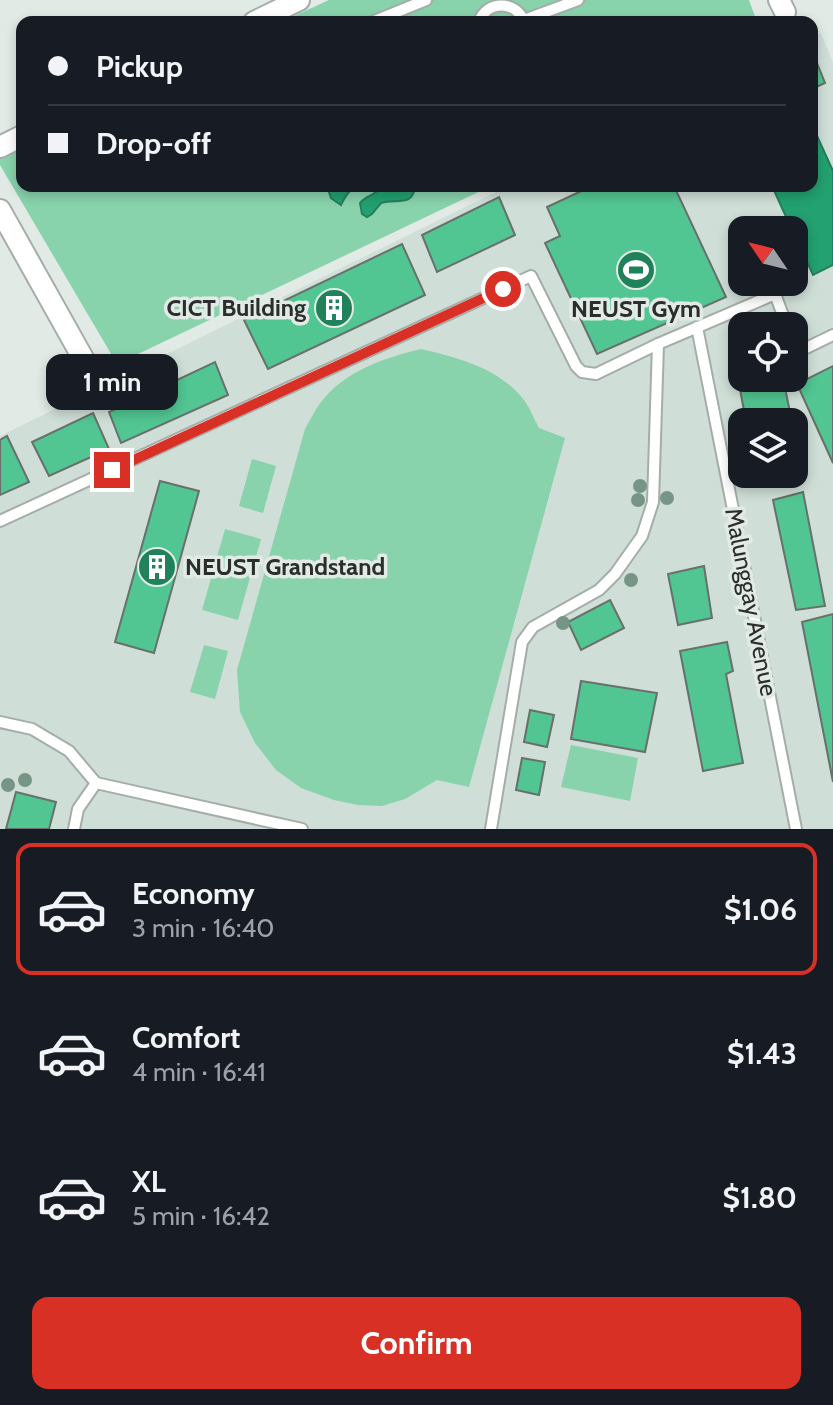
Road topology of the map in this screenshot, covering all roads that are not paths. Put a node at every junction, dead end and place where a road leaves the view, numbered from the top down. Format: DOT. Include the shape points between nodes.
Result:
graph roads {
  1 [pos="299,0"];
  2 [pos="426,0"];
  3 [pos="578,0"];
  4 [pos="496,1"];
  5 [pos="266,16"];
  6 [pos="387,16"];
  7 [pos="481,16"];
  8 [pos="521,16"];
  9 [pos="537,16"];
  10 [pos="0,210"];
  11 [pos="732,312"];
  12 [pos="782,312"];
  13 [pos="728,314"];
  14 [pos="697,327"];
  15 [pos="833,335"];
  16 [pos="658,344"];
  17 [pos="808,347"];
  18 [pos="93,376"];
  19 [pos="0,521"];
  20 [pos="0,722"];
  21 [pos="96,783"];
  22 [pos="74,829"];
  23 [pos="302,829"];
  24 [pos="491,829"];
  25 [pos="796,829"];
  1 -- 5 [label="street"];
  2 -- 6 [label="lane"];
  3 -- 9 [label="lane"];
  4 -- 7 [label="lane"];
  4 -- 8 [label="lane" via="517,8"];
  10 -- 18 [label="street"];
  11 -- 12 [label="lane" via="775,294"];
  13 -- 14 [label="lane"];
  14 -- 16 [label="lane"];
  14 -- 25 [label="lane, Malunggay Avenue"];
  15 -- 17 [label="lane"];
  16 -- 19 [label="lane" via="596,374 582,372 531,276"];
  16 -- 24 [label="lane" via="653,502 642,536 599,590 533,627 522,642"];
  20 -- 21 [label="lane" via="32,729 69,751"];
  21 -- 22 [label="lane" via="78,809"];
  21 -- 23 [label="lane"];
}
